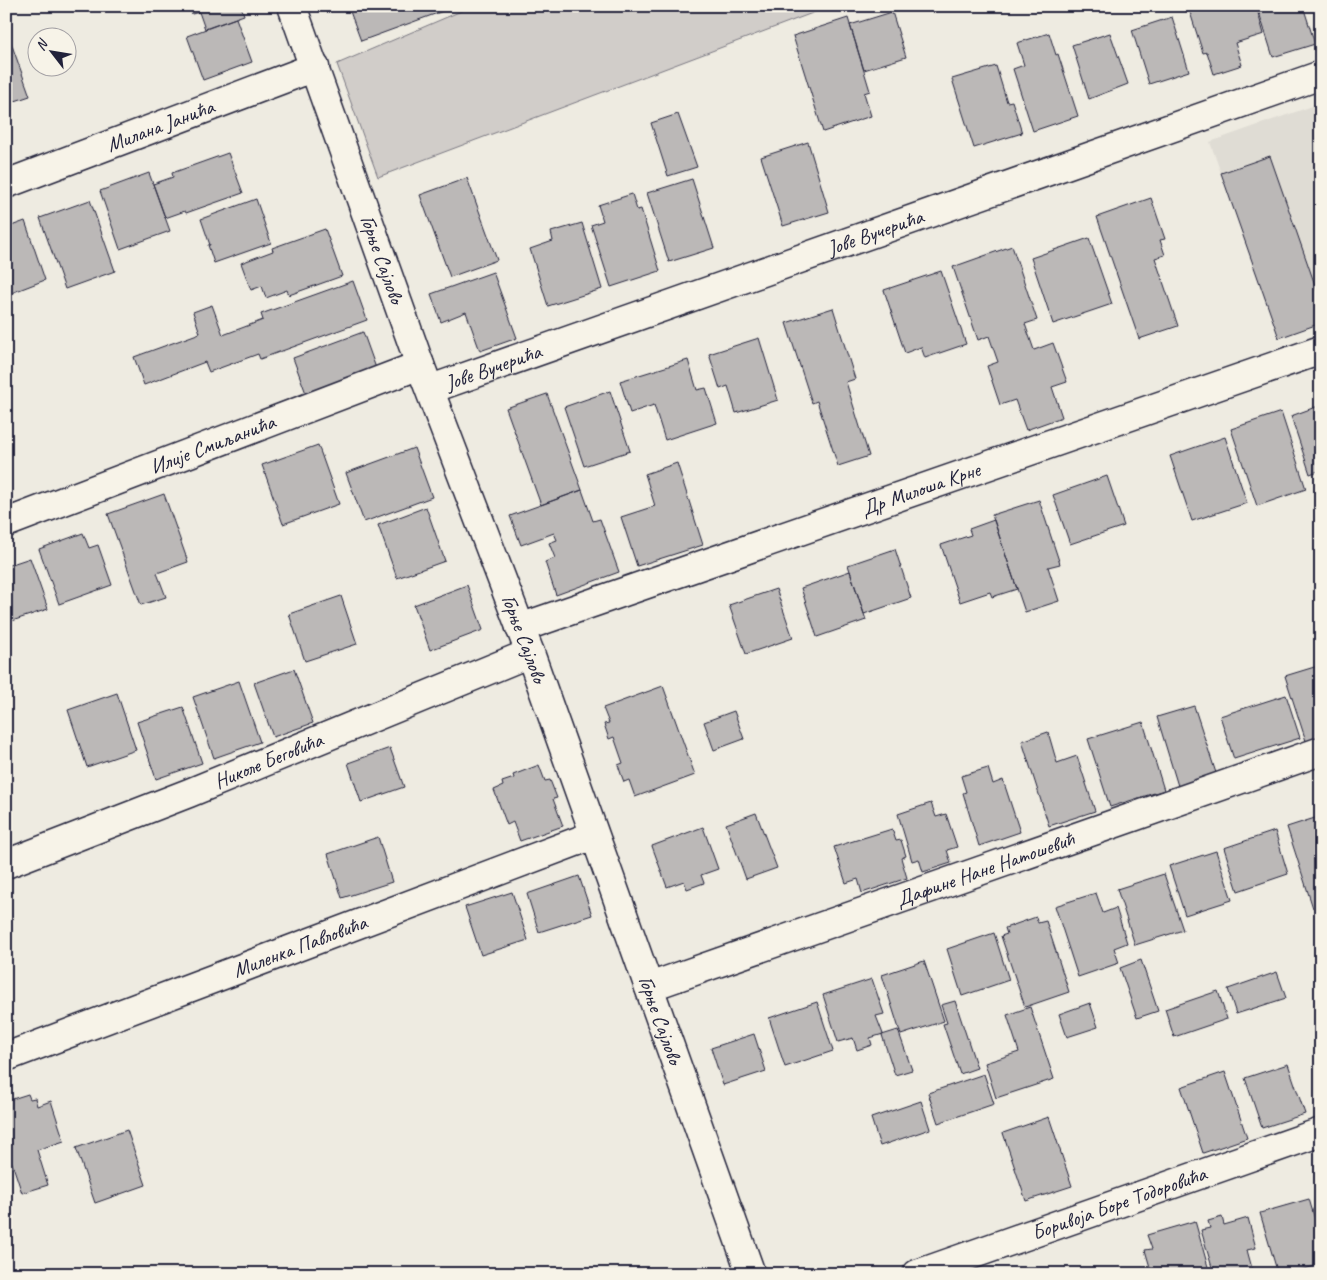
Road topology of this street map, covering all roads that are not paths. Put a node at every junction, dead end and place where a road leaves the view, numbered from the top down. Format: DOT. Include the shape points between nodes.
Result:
graph roads {
  1 [pos="292,6"];
  2 [pos="315,67"];
  3 [pos="1321,75"];
  4 [pos="6,184"];
  5 [pos="1321,350"];
  6 [pos="420,365"];
  7 [pos="431,389"];
  8 [pos="6,523"];
  9 [pos="520,628"];
  10 [pos="530,653"];
  11 [pos="1321,751"];
  12 [pos="594,835"];
  13 [pos="6,864"];
  14 [pos="649,986"];
  15 [pos="6,1057"];
  16 [pos="1321,1132"];
  17 [pos="751,1274"];
  18 [pos="917,1274"];
  1 -- 2 [label="street, Горње Сајлово"];
  2 -- 4 [label="street, Милана Јанића"];
  2 -- 6 [label="street, Горње Сајлово"];
  3 -- 7 [label="street, Јове Вучерића"];
  5 -- 9 [label="street, Др Милоша Крне"];
  6 -- 7 [label="street, Горње Сајлово"];
  6 -- 8 [label="street, Илије Смиљанића"];
  7 -- 9 [label="street, Горње Сајлово"];
  9 -- 10 [label="street, Горње Сајлово"];
  10 -- 12 [label="street, Горње Сајлово"];
  10 -- 13 [label="street, Николе Беговића" via="190,793"];
  11 -- 14 [label="street, Дафине Нане Натошевић"];
  12 -- 14 [label="street, Горње Сајлово"];
  12 -- 15 [label="street, Миленка Павловића"];
  14 -- 17 [label="street, Горње Сајлово"];
  16 -- 18 [label="street, Боривоја Боре Тодоровића"];
}
